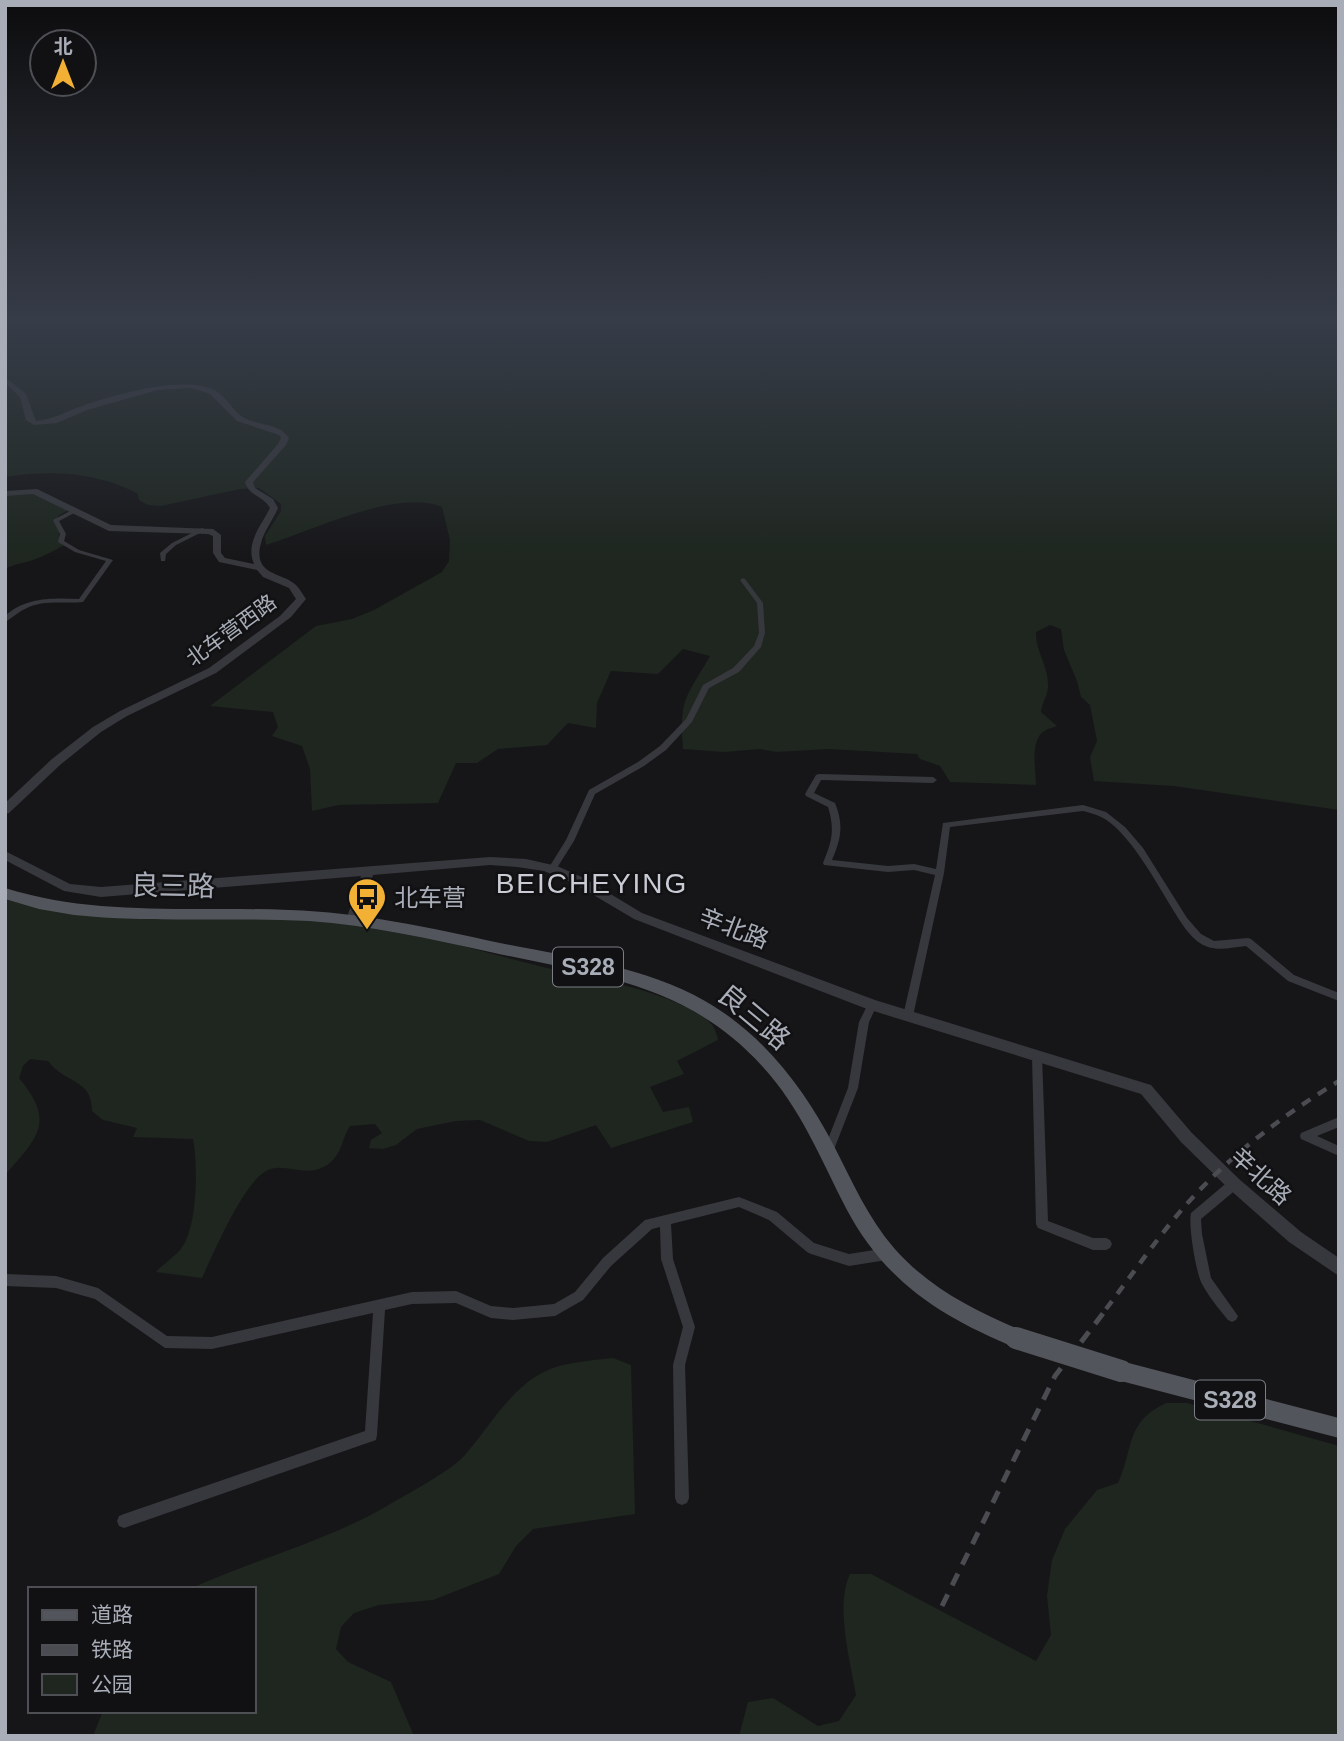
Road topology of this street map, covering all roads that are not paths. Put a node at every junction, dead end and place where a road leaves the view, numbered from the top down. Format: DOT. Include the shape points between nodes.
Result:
graph roads {
  1 [pos="23,398"];
  2 [pos="120,398"];
  3 [pos="219,398"];
  4 [pos="5,494"];
  5 [pos="74,511"];
  6 [pos="202,530"];
  7 [pos="163,560"];
  8 [pos="260,568"];
  9 [pos="743,580"];
  10 [pos="5,620"];
  11 [pos="933,780"];
  12 [pos="5,810"];
  13 [pos="5,855"];
  14 [pos="552,869"];
  15 [pos="367,871"];
  16 [pos="940,873"];
  17 [pos="5,894"];
  18 [pos="352,920"];
  19 [pos="1339,997"];
  20 [pos="872,1005"];
  21 [pos="908,1016"];
  22 [pos="1037,1056"];
  23 [pos="1339,1122"];
  24 [pos="1339,1151"];
  25 [pos="828,1153"];
  26 [pos="1234,1184"];
  27 [pos="665,1220"];
  28 [pos="1106,1244"];
  29 [pos="887,1254"];
  30 [pos="1339,1268"];
  31 [pos="5,1280"];
  32 [pos="379,1306"];
  33 [pos="1232,1316"];
  34 [pos="1339,1428"];
  35 [pos="682,1498"];
  36 [pos="124,1521"];
  1 -- 2 [label="street" via="34,423 54,421"];
  3 -- 8 [label="street" via="240,419 285,438 249,482 274,508 255,547"];
  4 -- 5 [label="street" via="34,491"];
  5 -- 6 [label="street" via="109,528"];
  5 -- 10 [label="street" via="56,520 63,534 61,542 110,560 82,601 36,602 17,607"];
  6 -- 7 [label="street" via="174,544 163,553"];
  6 -- 8 [label="street, 北车营西路" via="217,535 217,553 222,560"];
  8 -- 12 [label="street, 北车营西路" via="297,590 301,596 298,606 205,675 94,732"];
  9 -- 14 [label="street" via="760,603 762,633 757,647 736,670 706,687 689,720 663,748 592,792"];
  11 -- 16 [label="street" via="820,777 809,794 832,805 839,834 827,863 914,867"];
  13 -- 15 [label="street, 辛北路" via="68,888 101,892"];
  14 -- 15 [label="street, 辛北路" via="490,861"];
  14 -- 20 [label="street, 辛北路" via="638,916"];
  15 -- 18 [label="street"];
  16 -- 19 [label="street" via="946,825 1057,810 1100,810 1158,875 1197,936 1208,944 1248,942 1291,978"];
  16 -- 21 [label="street"];
  17 -- 18 [label="main road, 良三路 / S328" via="83,911"];
  18 -- 25 [label="main road, 良三路 / S328" via="568,962 682,997 720,1019 761,1053 809,1116"];
  20 -- 21 [label="street, 辛北路"];
  20 -- 25 [label="street" via="864,1022 853,1088"];
  21 -- 22 [label="street, 辛北路"];
  22 -- 26 [label="street, 辛北路" via="1146,1089"];
  22 -- 28 [label="street" via="1042,1224 1093,1244"];
  23 -- 24 [label="street" via="1305,1136"];
  25 -- 29 [label="main road, 良三路 / S328" via="856,1208"];
  26 -- 30 [label="street, 辛北路"];
  26 -- 33 [label="street" via="1195,1217 1206,1280"];
  27 -- 29 [label="street" via="739,1202 773,1216 811,1248 849,1260"];
  27 -- 32 [label="street" via="649,1224 627,1241 579,1296 555,1310 491,1312 456,1297 412,1298"];
  27 -- 35 [label="street" via="667,1259 689,1327 679,1365"];
  29 -- 34 [label="main road, 良三路 / S328, bridge" via="954,1310 1016,1338 1121,1371"];
  31 -- 32 [label="street" via="56,1282 99,1294 165,1342 212,1343"];
  32 -- 36 [label="street" via="371,1435"];
}
